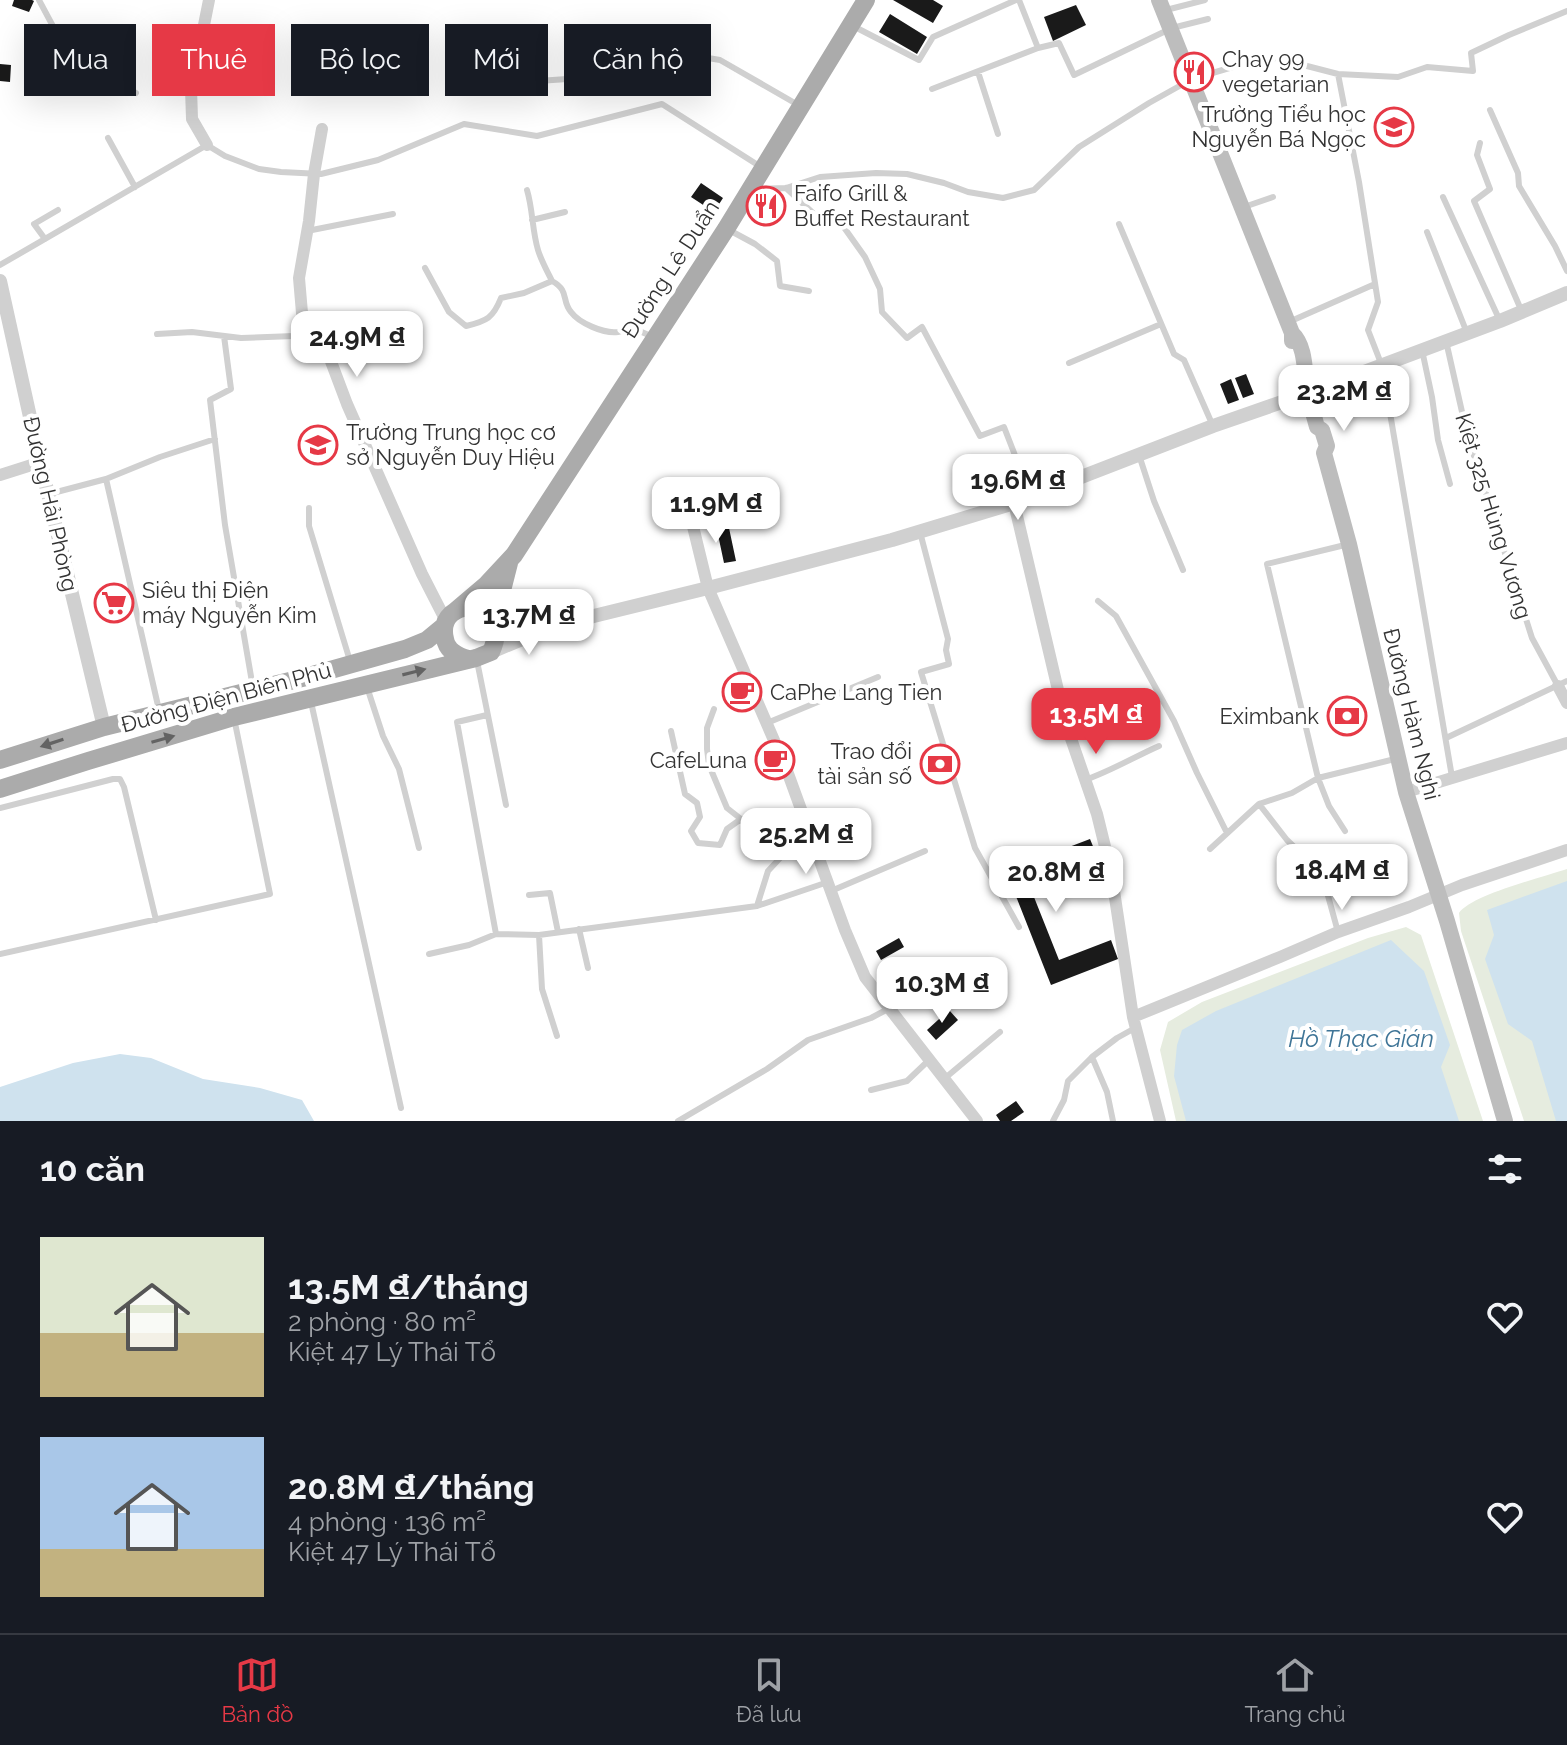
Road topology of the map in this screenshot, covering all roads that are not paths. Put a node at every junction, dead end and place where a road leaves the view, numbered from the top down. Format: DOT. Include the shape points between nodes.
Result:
graph roads {
  1 [pos="39,0"];
  2 [pos="209,0"];
  3 [pos="1018,0"];
  4 [pos="1205,0"];
  5 [pos="860,2"];
  6 [pos="1161,5"];
  7 [pos="1567,11"];
  8 [pos="1208,19"];
  9 [pos="52,24"];
  10 [pos="850,25"];
  11 [pos="1172,28"];
  12 [pos="1038,48"];
  13 [pos="978,72"];
  14 [pos="1338,74"];
  15 [pos="1192,79"];
  16 [pos="548,80"];
  17 [pos="932,89"];
  18 [pos="800,106"];
  19 [pos="1490,110"];
  20 [pos="322,129"];
  21 [pos="998,134"];
  22 [pos="108,138"];
  23 [pos="1480,143"];
  24 [pos="207,145"];
  25 [pos="764,169"];
  26 [pos="314,174"];
  27 [pos="135,187"];
  28 [pos="786,188"];
  29 [pos="750,189"];
  30 [pos="527,190"];
  31 [pos="1273,197"];
  32 [pos="1443,197"];
  33 [pos="1241,208"];
  34 [pos="58,210"];
  35 [pos="565,212"];
  36 [pos="393,214"];
  37 [pos="532,220"];
  38 [pos="1119,224"];
  39 [pos="726,229"];
  40 [pos="307,231"];
  41 [pos="1427,232"];
  42 [pos="45,239"];
  43 [pos="0,265"];
  44 [pos="425,268"];
  45 [pos="1567,271"];
  46 [pos="0,281"];
  47 [pos="552,281"];
  48 [pos="1375,284"];
  49 [pos="809,291"];
  50 [pos="1567,293"];
  51 [pos="1522,312"];
  52 [pos="1500,321"];
  53 [pos="1161,324"];
  54 [pos="1290,328"];
  55 [pos="1467,333"];
  56 [pos="157,334"];
  57 [pos="321,335"];
  58 [pos="224,336"];
  59 [pos="655,337"];
  60 [pos="1446,341"];
  61 [pos="1422,350"];
  62 [pos="1069,363"];
  63 [pos="1382,366"];
  64 [pos="1308,393"];
  65 [pos="1213,426"];
  66 [pos="215,439"];
  67 [pos="1139,455"];
  68 [pos="41,462"];
  69 [pos="0,475"];
  70 [pos="106,479"];
  71 [pos="1450,484"];
  72 [pos="49,494"];
  73 [pos="1031,497"];
  74 [pos="1014,503"];
  75 [pos="309,508"];
  76 [pos="689,510"];
  77 [pos="920,532"];
  78 [pos="1349,544"];
  79 [pos="510,561"];
  80 [pos="1183,570"];
  81 [pos="708,588"];
  82 [pos="1098,601"];
  83 [pos="448,620"];
  84 [pos="495,624"];
  85 [pos="553,626"];
  86 [pos="478,656"];
  87 [pos="351,664"];
  88 [pos="878,677"];
  89 [pos="366,684"];
  90 [pos="1562,684"];
  91 [pos="253,690"];
  92 [pos="310,698"];
  93 [pos="1567,703"];
  94 [pos="714,709"];
  95 [pos="160,713"];
  96 [pos="487,715"];
  97 [pos="234,717"];
  98 [pos="767,723"];
  99 [pos="104,727"];
  100 [pos="671,731"];
  101 [pos="1446,738"];
  102 [pos="1567,743"];
  103 [pos="1159,746"];
  104 [pos="1399,758"];
  105 [pos="0,760"];
  106 [pos="1318,778"];
  107 [pos="1453,778"];
  108 [pos="1085,780"];
  109 [pos="0,789"];
  110 [pos="1406,792"];
  111 [pos="1259,804"];
  112 [pos="506,805"];
  113 [pos="0,808"];
  114 [pos="741,819"];
  115 [pos="1345,831"];
  116 [pos="1227,833"];
  117 [pos="419,848"];
  118 [pos="1210,849"];
  119 [pos="1567,850"];
  120 [pos="925,851"];
  121 [pos="829,887"];
  122 [pos="529,895"];
  123 [pos="1439,895"];
  124 [pos="757,906"];
  125 [pos="156,920"];
  126 [pos="1019,927"];
  127 [pos="579,929"];
  128 [pos="558,932"];
  129 [pos="1338,932"];
  130 [pos="496,934"];
  131 [pos="539,935"];
  132 [pos="0,954"];
  133 [pos="429,954"];
  134 [pos="588,968"];
  135 [pos="888,1009"];
  136 [pos="1134,1022"];
  137 [pos="1000,1032"];
  138 [pos="557,1036"];
  139 [pos="1092,1057"];
  140 [pos="929,1060"];
  141 [pos="944,1079"];
  142 [pos="871,1090"];
  143 [pos="401,1108"];
  144 [pos="678,1121"];
  145 [pos="977,1121"];
  146 [pos="1053,1121"];
  147 [pos="1113,1121"];
  148 [pos="1160,1121"];
  149 [pos="1505,1121"];
  1 -- 9 [label="lane"];
  2 -- 24 [label="street" via="201,60 191,88 192,119"];
  3 -- 10 [label="lane" via="933,37 919,60"];
  3 -- 12 [label="lane"];
  4 -- 6 [label="lane"];
  5 -- 10 [label="main road, Đường Lê Duẩn"];
  6 -- 11 [label="main road, Đường Hàm Nghi"];
  7 -- 14 [label="lane" via="1471,53 1473,71 1427,67 1398,77"];
  8 -- 11 [label="lane"];
  10 -- 18 [label="main road, Đường Lê Duẩn"];
  11 -- 12 [label="lane" via="1074,75 1059,43"];
  11 -- 15 [label="main road, Đường Hàm Nghi"];
  12 -- 13 [label="lane"];
  13 -- 17 [label="lane"];
  13 -- 21 [label="lane"];
  14 -- 15 [label="lane" via="1276,58"];
  14 -- 48 [label="lane"];
  15 -- 28 [label="lane" via="1079,147 1034,190 1003,198 907,174 876,173 820,177"];
  15 -- 33 [label="main road, Đường Hàm Nghi"];
  16 -- 18 [label="lane" via="702,57 720,60"];
  18 -- 25 [label="main road, Đường Lê Duẩn"];
  19 -- 45 [label="lane" via="1519,186"];
  20 -- 26 [label="street"];
  22 -- 27 [label="lane"];
  23 -- 51 [label="lane" via="1477,155 1490,189 1474,201"];
  24 -- 26 [label="lane" via="259,169"];
  24 -- 27 [label="lane"];
  25 -- 26 [label="lane" via="662,104 537,136 464,124 378,160"];
  25 -- 29 [label="main road, Đường Lê Duẩn"];
  26 -- 40 [label="street"];
  27 -- 42 [label="lane"];
  28 -- 29 [label="lane"];
  28 -- 73 [label="lane" via="827,226 838,219 865,257 880,289 882,312 907,338 922,327 980,436 1004,427"];
  29 -- 39 [label="main road, Đường Lê Duẩn"];
  30 -- 37 [label="lane"];
  31 -- 33 [label="lane"];
  32 -- 52 [label="lane"];
  33 -- 54 [label="main road, Đường Hàm Nghi"];
  34 -- 42 [label="lane" via="34,224"];
  35 -- 37 [label="lane"];
  36 -- 40 [label="lane"];
  37 -- 47 [label="lane"];
  38 -- 53 [label="lane"];
  39 -- 49 [label="lane" via="777,261 780,286"];
  39 -- 59 [label="main road, Đường Lê Duẩn"];
  40 -- 57 [label="street" via="299,278 302,313"];
  41 -- 55 [label="lane"];
  42 -- 43 [label="lane"];
  44 -- 47 [label="lane" via="449,312 466,326 484,322 501,298"];
  46 -- 68 [label="street, Đường Hải Phòng"];
  47 -- 59 [label="lane" via="562,288 571,312 589,325 618,332 630,327"];
  48 -- 54 [label="lane"];
  48 -- 63 [label="lane" via="1378,302 1368,330"];
  50 -- 51 [label="street"];
  51 -- 52 [label="street"];
  52 -- 55 [label="street"];
  53 -- 62 [label="lane"];
  53 -- 65 [label="lane" via="1174,354 1184,360"];
  54 -- 64 [label="main road, Đường Hàm Nghi" via="1304,354"];
  55 -- 60 [label="street"];
  56 -- 58 [label="lane"];
  57 -- 58 [label="lane"];
  57 -- 83 [label="street" via="422,574"];
  58 -- 66 [label="lane" via="231,389 210,400"];
  59 -- 79 [label="main road, Đường Lê Duẩn"];
  60 -- 61 [label="street"];
  60 -- 90 [label="lane, Kiệt 325 Hùng Vương" via="1467,434 1532,638"];
  61 -- 63 [label="street"];
  61 -- 71 [label="lane"];
  63 -- 64 [label="street"];
  63 -- 101 [label="lane"];
  64 -- 65 [label="street"];
  64 -- 78 [label="main road, Đường Hàm Nghi" via="1317,449 1324,453"];
  65 -- 67 [label="street"];
  66 -- 70 [label="lane"];
  66 -- 91 [label="lane"];
  67 -- 73 [label="street"];
  67 -- 80 [label="lane"];
  68 -- 69 [label="street"];
  68 -- 72 [label="street, Đường Hải Phòng"];
  70 -- 72 [label="lane"];
  70 -- 95 [label="lane"];
  72 -- 99 [label="street, Đường Hải Phòng"];
  73 -- 74 [label="street"];
  74 -- 77 [label="street"];
  74 -- 108 [label="street" via="1066,724"];
  75 -- 87 [label="lane" via="309,526"];
  76 -- 81 [label="street"];
  77 -- 81 [label="street"];
  77 -- 126 [label="lane" via="948,639 949,664 921,672 975,848"];
  78 -- 104 [label="main road, Đường Hàm Nghi"];
  78 -- 106 [label="lane" via="1267,564"];
  79 -- 83 [label="main road, Đường Lê Duẩn"];
  79 -- 84 [label="main road, Đường Lê Duẩn"];
  81 -- 85 [label="street"];
  81 -- 98 [label="street"];
  82 -- 116 [label="lane" via="1116,616"];
  83 -- 84 [label="main road" via="469,606 484,610"];
  83 -- 86 [label="main road" via="444,635 451,651"];
  83 -- 87 [label="main road, Đường Điện Biên Phủ" via="416,645"];
  84 -- 85 [label="street"];
  84 -- 86 [label="main road" via="496,635"];
  85 -- 86 [label="street"];
  89 -- 86 [label="main road, Đường Điện Biên Phủ, one-way"];
  86 -- 96 [label="lane"];
  87 -- 91 [label="main road, Đường Điện Biên Phủ"];
  88 -- 98 [label="lane"];
  89 -- 92 [label="main road, Đường Điện Biên Phủ"];
  89 -- 117 [label="lane" via="399,769"];
  90 -- 93 [label="street"];
  90 -- 101 [label="lane"];
  91 -- 95 [label="main road, Đường Điện Biên Phủ"];
  92 -- 97 [label="main road, Đường Điện Biên Phủ"];
  92 -- 143 [label="lane"];
  94 -- 114 [label="lane" via="707,728 709,765 727,808"];
  95 -- 99 [label="main road, Đường Điện Biên Phủ"];
  96 -- 112 [label="lane"];
  96 -- 130 [label="lane" via="457,722"];
  109 -- 97 [label="main road, Đường Điện Biên Phủ, one-way"];
  97 -- 125 [label="lane" via="270,894"];
  98 -- 121 [label="street"];
  99 -- 105 [label="main road, Đường Điện Biên Phủ, one-way"];
  100 -- 114 [label="lane" via="685,794 697,803 700,817 691,831 698,843 720,845 727,829"];
  101 -- 107 [label="lane"];
  102 -- 107 [label="street"];
  103 -- 108 [label="lane"];
  104 -- 106 [label="lane"];
  104 -- 110 [label="main road, Đường Hàm Nghi"];
  106 -- 111 [label="lane"];
  106 -- 115 [label="lane"];
  107 -- 110 [label="street"];
  108 -- 136 [label="street" via="1111,871"];
  110 -- 123 [label="main road, Đường Hàm Nghi"];
  111 -- 116 [label="lane"];
  111 -- 129 [label="lane" via="1322,874"];
  113 -- 125 [label="lane" via="120,779"];
  114 -- 124 [label="lane" via="751,834 775,842 781,857 768,871"];
  116 -- 118 [label="lane"];
  119 -- 123 [label="street"];
  120 -- 121 [label="lane"];
  121 -- 124 [label="lane"];
  121 -- 135 [label="street" via="865,977"];
  122 -- 128 [label="lane" via="550,893"];
  123 -- 129 [label="street"];
  123 -- 149 [label="main road, Đường Hàm Nghi"];
  124 -- 127 [label="lane"];
  125 -- 132 [label="lane"];
  127 -- 128 [label="lane"];
  127 -- 134 [label="lane"];
  128 -- 131 [label="lane"];
  129 -- 136 [label="street"];
  130 -- 131 [label="lane"];
  130 -- 133 [label="lane"];
  131 -- 138 [label="lane" via="542,989"];
  135 -- 140 [label="street"];
  135 -- 144 [label="lane" via="808,1040"];
  136 -- 139 [label="lane"];
  136 -- 148 [label="street"];
  137 -- 141 [label="lane"];
  139 -- 146 [label="lane" via="1068,1081"];
  139 -- 147 [label="lane"];
  140 -- 141 [label="street"];
  140 -- 142 [label="lane" via="907,1081"];
  141 -- 145 [label="street"];
}
